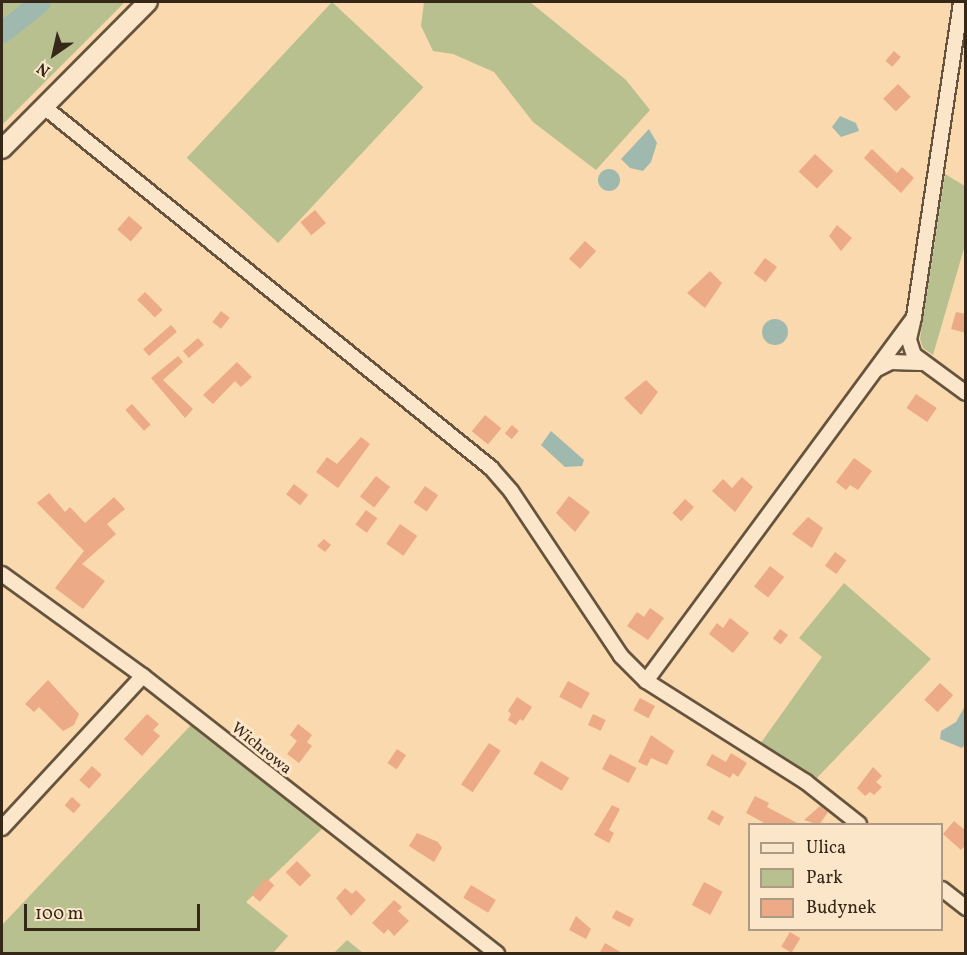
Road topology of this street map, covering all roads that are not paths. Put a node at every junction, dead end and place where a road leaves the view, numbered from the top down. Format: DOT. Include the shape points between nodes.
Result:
graph roads {
  1 [pos="148,2"];
  2 [pos="961,2"];
  3 [pos="43,106"];
  4 [pos="2,148"];
  5 [pos="914,317"];
  6 [pos="921,363"];
  7 [pos="876,370"];
  8 [pos="966,393"];
  9 [pos="2,574"];
  10 [pos="143,676"];
  11 [pos="646,681"];
  12 [pos="857,823"];
  13 [pos="2,828"];
  14 [pos="943,890"];
  15 [pos="966,908"];
  16 [pos="497,954"];
  1 -- 3 [label="street"];
  2 -- 5 [label="street"];
  3 -- 4 [label="street"];
  3 -- 11 [label="street" via="491,468 511,490 616,649"];
  5 -- 6 [label="street" via="909,340"];
  5 -- 7 [label="street"];
  6 -- 7 [label="street" via="891,362"];
  6 -- 8 [label="street"];
  7 -- 11 [label="street"];
  9 -- 10 [label="street, Wichrowa"];
  10 -- 13 [label="street"];
  10 -- 16 [label="street, Wichrowa"];
  11 -- 12 [label="street" via="806,782"];
  14 -- 15 [label="street"];
}
